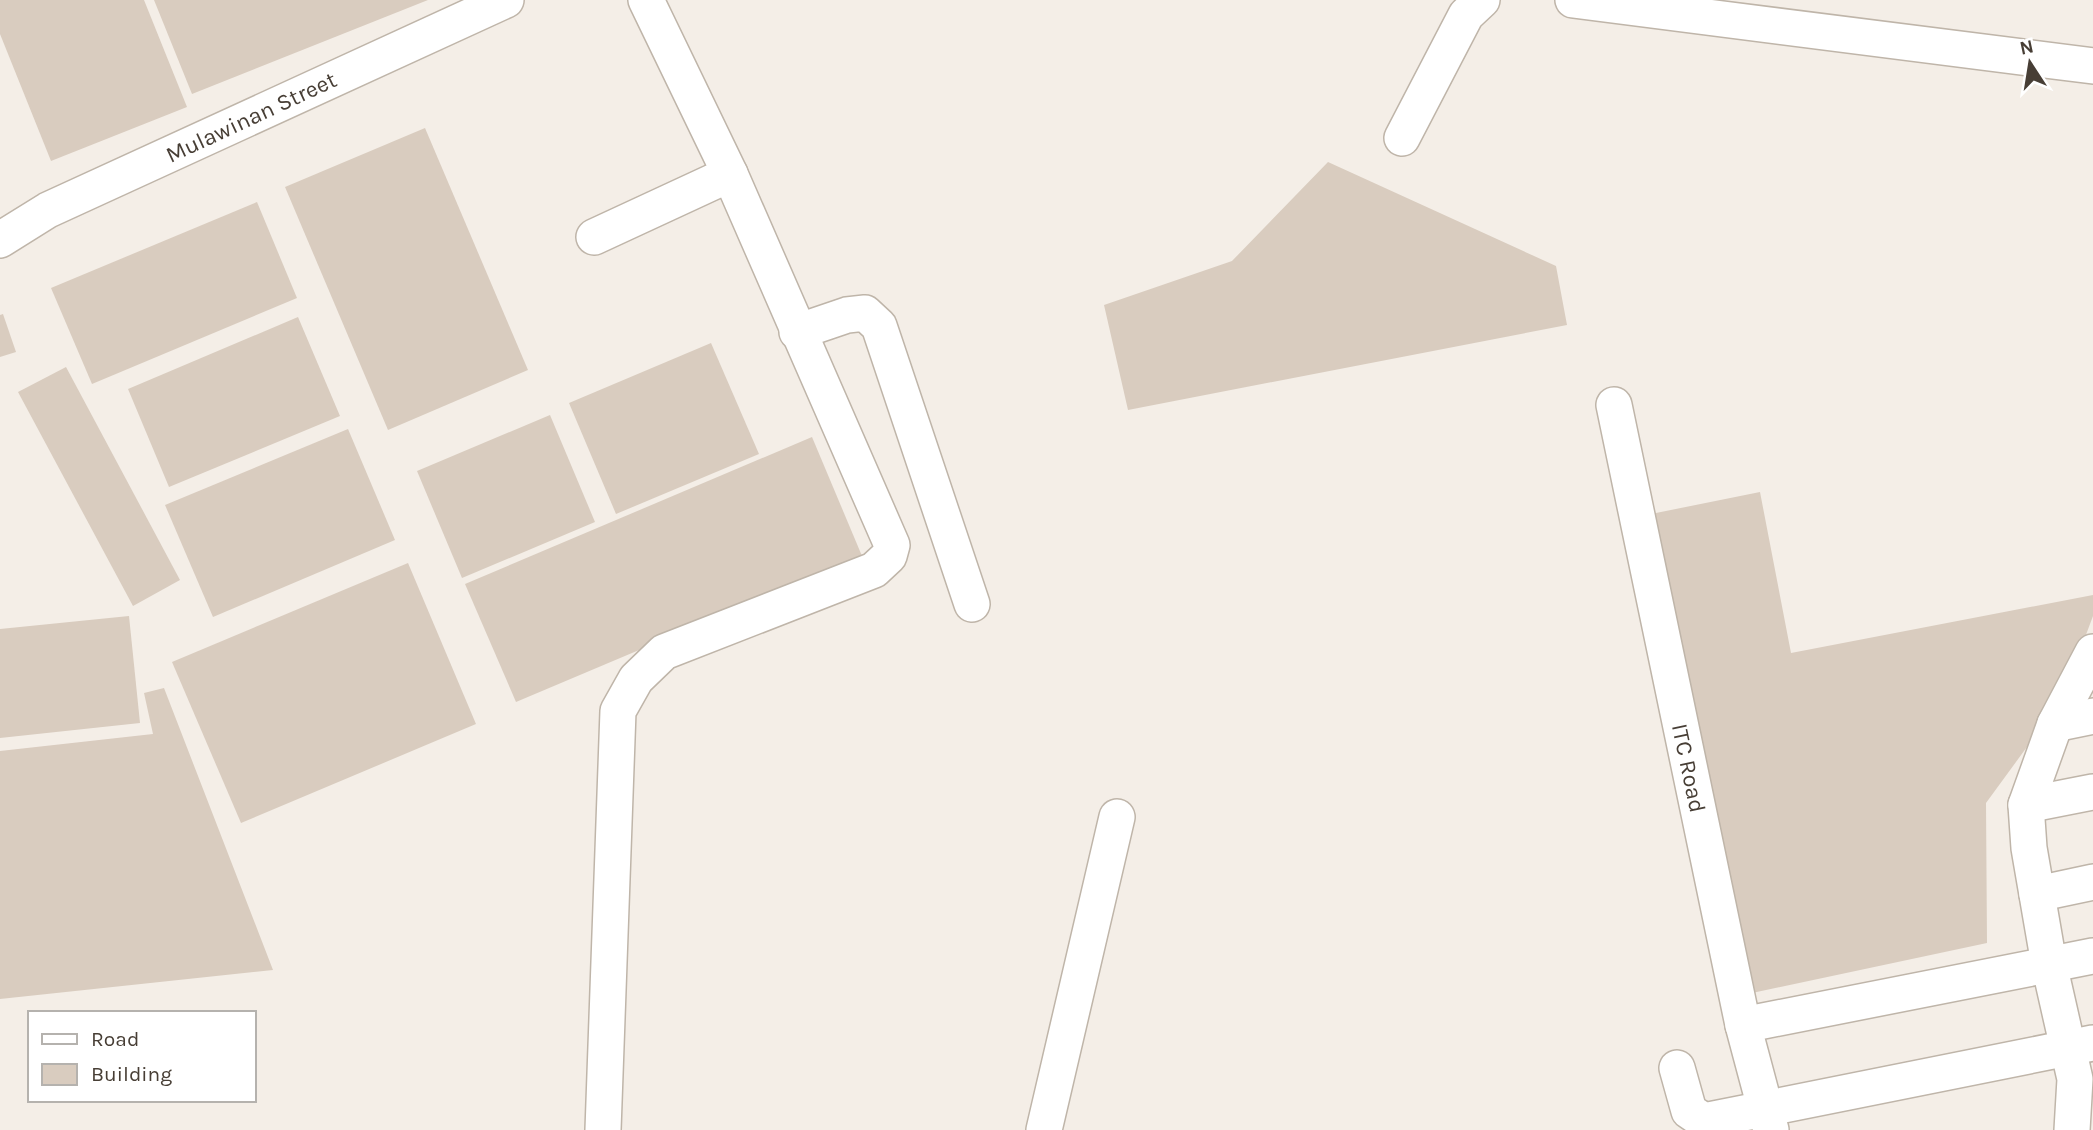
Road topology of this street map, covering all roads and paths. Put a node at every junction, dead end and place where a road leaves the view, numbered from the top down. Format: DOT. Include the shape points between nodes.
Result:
graph roads {
  1 [pos="506,0"];
  2 [pos="646,0"];
  3 [pos="1482,0"];
  4 [pos="1573,0"];
  5 [pos="2093,66"];
  6 [pos="1402,138"];
  7 [pos="730,174"];
  8 [pos="594,237"];
  9 [pos="0,240"];
  10 [pos="797,332"];
  11 [pos="1614,405"];
  12 [pos="972,604"];
  13 [pos="2093,652"];
  14 [pos="2093,716"];
  15 [pos="2055,724"];
  16 [pos="2093,792"];
  17 [pos="2025,805"];
  18 [pos="1117,817"];
  19 [pos="2093,882"];
  20 [pos="2037,894"];
  21 [pos="2093,956"];
  22 [pos="2049,964"];
  23 [pos="1743,1025"];
  24 [pos="2080,1045"];
  25 [pos="1677,1068"];
  26 [pos="1769,1120"];
  27 [pos="2079,1125"];
  28 [pos="603,1130"];
  29 [pos="1044,1130"];
  1 -- 9 [label="street, Mulawinan Street" via="48,210"];
  2 -- 7 [label="street"];
  3 -- 6 [label="street" via="1466,15"];
  4 -- 5 [label="street"];
  7 -- 8 [label="street"];
  7 -- 10 [label="street"];
  10 -- 12 [label="street" via="865,313 879,326"];
  10 -- 28 [label="street" via="892,545 889,556 874,570 664,652 636,679 618,711"];
  11 -- 23 [label="street, ITC Road"];
  13 -- 15 [label="street"];
  14 -- 15 [label="street"];
  15 -- 17 [label="street"];
  16 -- 17 [label="street"];
  17 -- 20 [label="street"];
  18 -- 29 [label="street"];
  19 -- 20 [label="street"];
  20 -- 22 [label="street"];
  21 -- 22 [label="street"];
  22 -- 23 [label="street"];
  22 -- 24 [label="street"];
  23 -- 26 [label="street, ITC Road"];
  24 -- 26 [label="street"];
  24 -- 27 [label="street" via="2075,1079"];
  25 -- 26 [label="street" via="1689,1111 1704,1121"];
}
